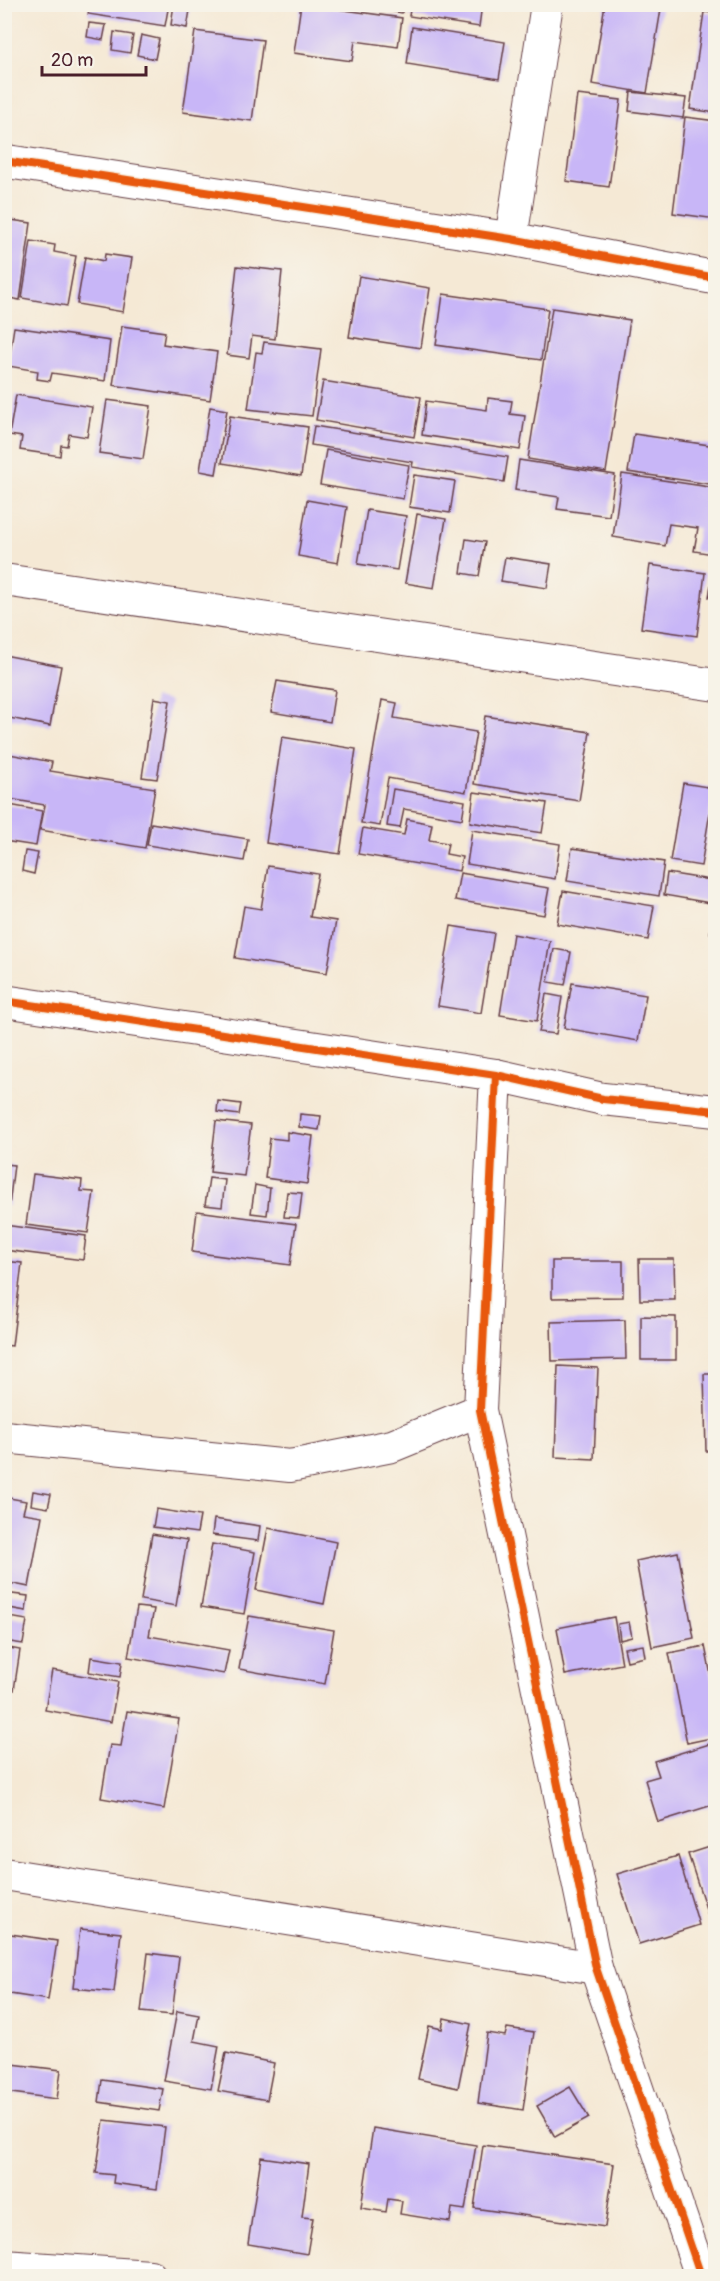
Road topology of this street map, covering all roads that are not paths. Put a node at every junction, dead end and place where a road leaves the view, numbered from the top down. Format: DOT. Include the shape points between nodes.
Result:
graph roads {
  1 [pos="548,4"];
  2 [pos="4,161"];
  3 [pos="511,239"];
  4 [pos="716,278"];
  5 [pos="4,580"];
  6 [pos="716,685"];
  7 [pos="4,1001"];
  8 [pos="496,1075"];
  9 [pos="716,1112"];
  10 [pos="480,1410"];
  11 [pos="4,1437"];
  12 [pos="4,1874"];
  13 [pos="596,1968"];
  14 [pos="4,2266"];
  15 [pos="150,2277"];
  16 [pos="700,2277"];
  1 -- 3 [label="street"];
  2 -- 3 [label="street"];
  3 -- 4 [label="street"];
  5 -- 6 [label="street"];
  7 -- 8 [label="street"];
  8 -- 9 [label="street" via="603,1099"];
  8 -- 10 [label="street"];
  10 -- 11 [label="street" via="392,1446 290,1466"];
  10 -- 13 [label="street"];
  12 -- 13 [label="street"];
  13 -- 16 [label="street"];
  14 -- 15 [label="street"];
}
